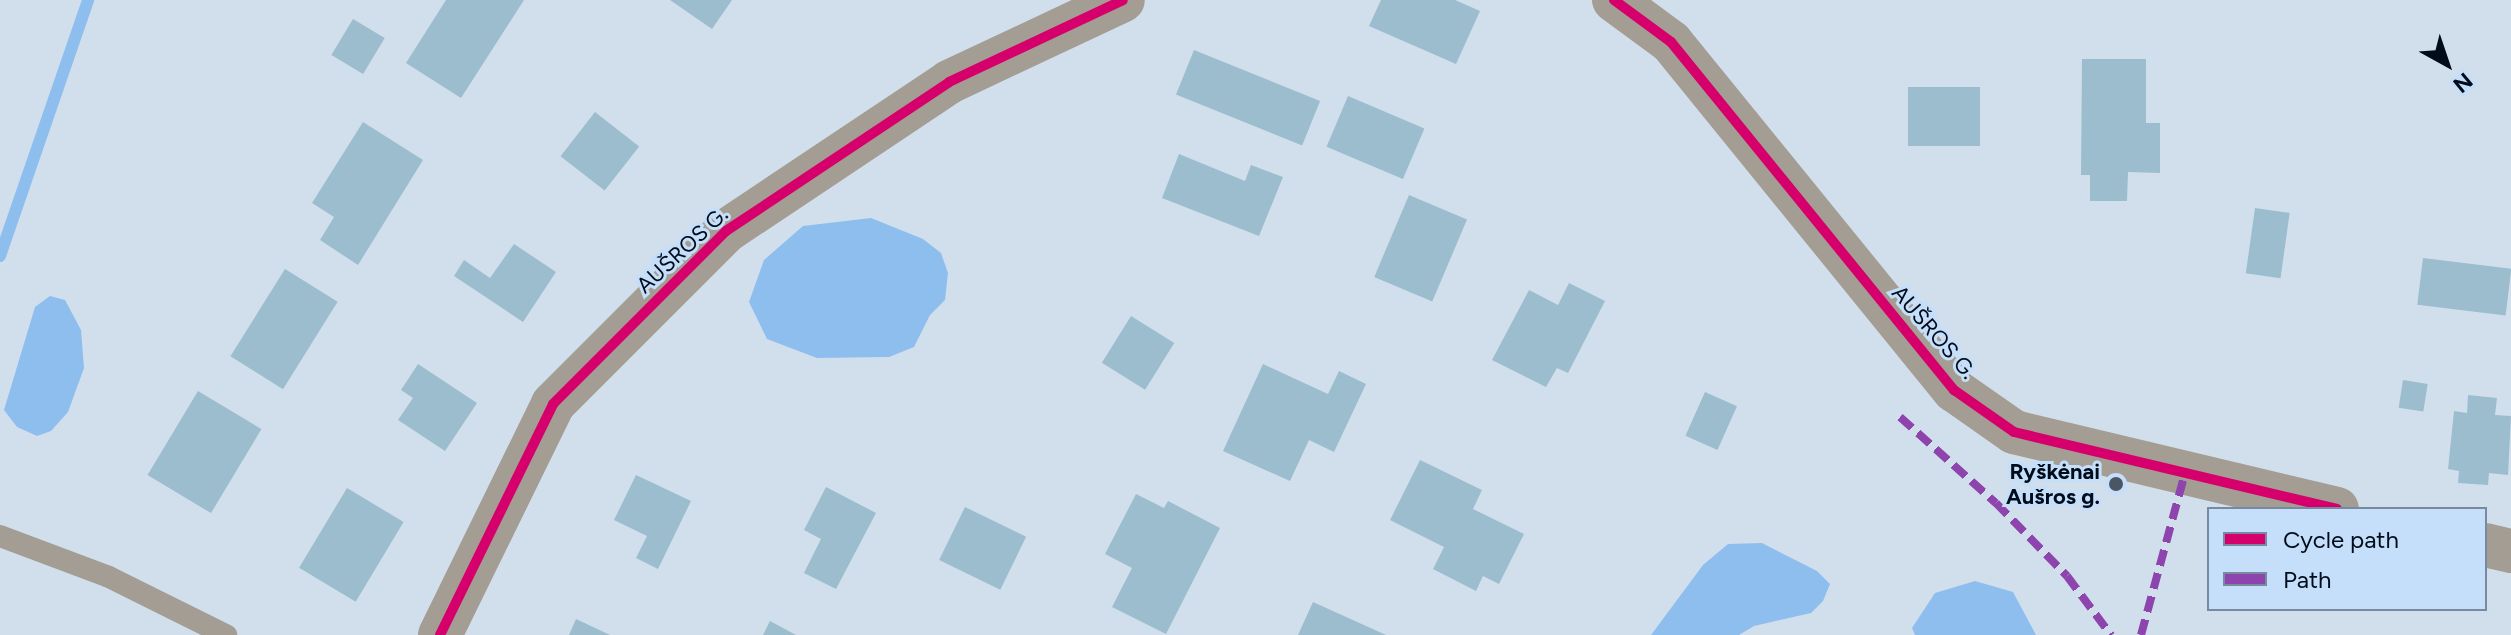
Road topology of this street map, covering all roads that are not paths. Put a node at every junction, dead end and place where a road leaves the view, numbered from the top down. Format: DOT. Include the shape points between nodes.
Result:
graph roads {
  1 [pos="1123,0"];
  2 [pos="1614,0"];
  3 [pos="2329,507"];
  4 [pos="0,536"];
  5 [pos="2487,545"];
  6 [pos="2511,551"];
  7 [pos="226,635"];
  8 [pos="440,635"];
  1 -- 8 [label="street, AUŠROS G." via="949,82 726,231 553,404"];
  2 -- 3 [label="street, AUŠROS G." via="1671,42 1954,390 2014,432"];
  4 -- 7 [label="lane" via="109,577"];
  5 -- 6 [label="street"];
}
